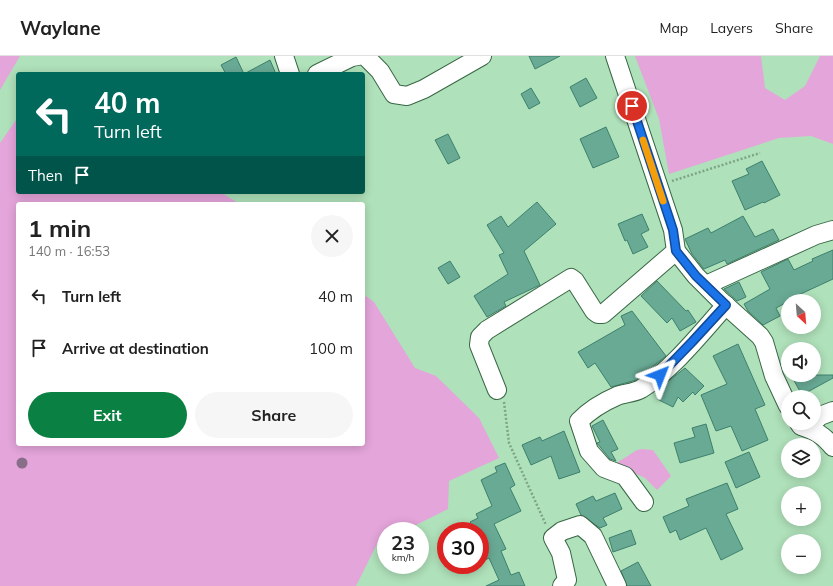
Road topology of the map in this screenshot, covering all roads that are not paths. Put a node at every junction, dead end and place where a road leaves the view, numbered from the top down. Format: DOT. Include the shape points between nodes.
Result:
graph roads {
  1 [pos="284,56"];
  2 [pos="358,56"];
  3 [pos="365,56"];
  4 [pos="482,56"];
  5 [pos="615,56"];
  6 [pos="289,72"];
  7 [pos="321,72"];
  8 [pos="833,230"];
  9 [pos="676,251"];
  10 [pos="706,285"];
  11 [pos="726,305"];
  12 [pos="497,390"];
  13 [pos="781,391"];
  14 [pos="833,411"];
  15 [pos="821,416"];
  16 [pos="816,430"];
  17 [pos="833,448"];
  18 [pos="644,502"];
  19 [pos="562,586"];
  20 [pos="617,586"];
  1 -- 6 [label="street"];
  2 -- 7 [label="street"];
  3 -- 4 [label="street" via="380,71 394,94 407,96"];
  5 -- 9 [label="street" via="673,230"];
  8 -- 10 [label="street"];
  9 -- 10 [label="street"];
  9 -- 12 [label="street" via="603,314 594,311 571,278 487,330 480,337 478,345"];
  10 -- 11 [label="street"];
  11 -- 13 [label="street" via="764,342"];
  11 -- 18 [label="street" via="660,375 640,390 617,396 589,411 580,421 589,451 604,468 625,476"];
  14 -- 15 [label="street"];
  16 -- 17 [label="street"];
  19 -- 20 [label="street" via="567,580 561,553 553,538 562,531 580,525 593,536"];
}
